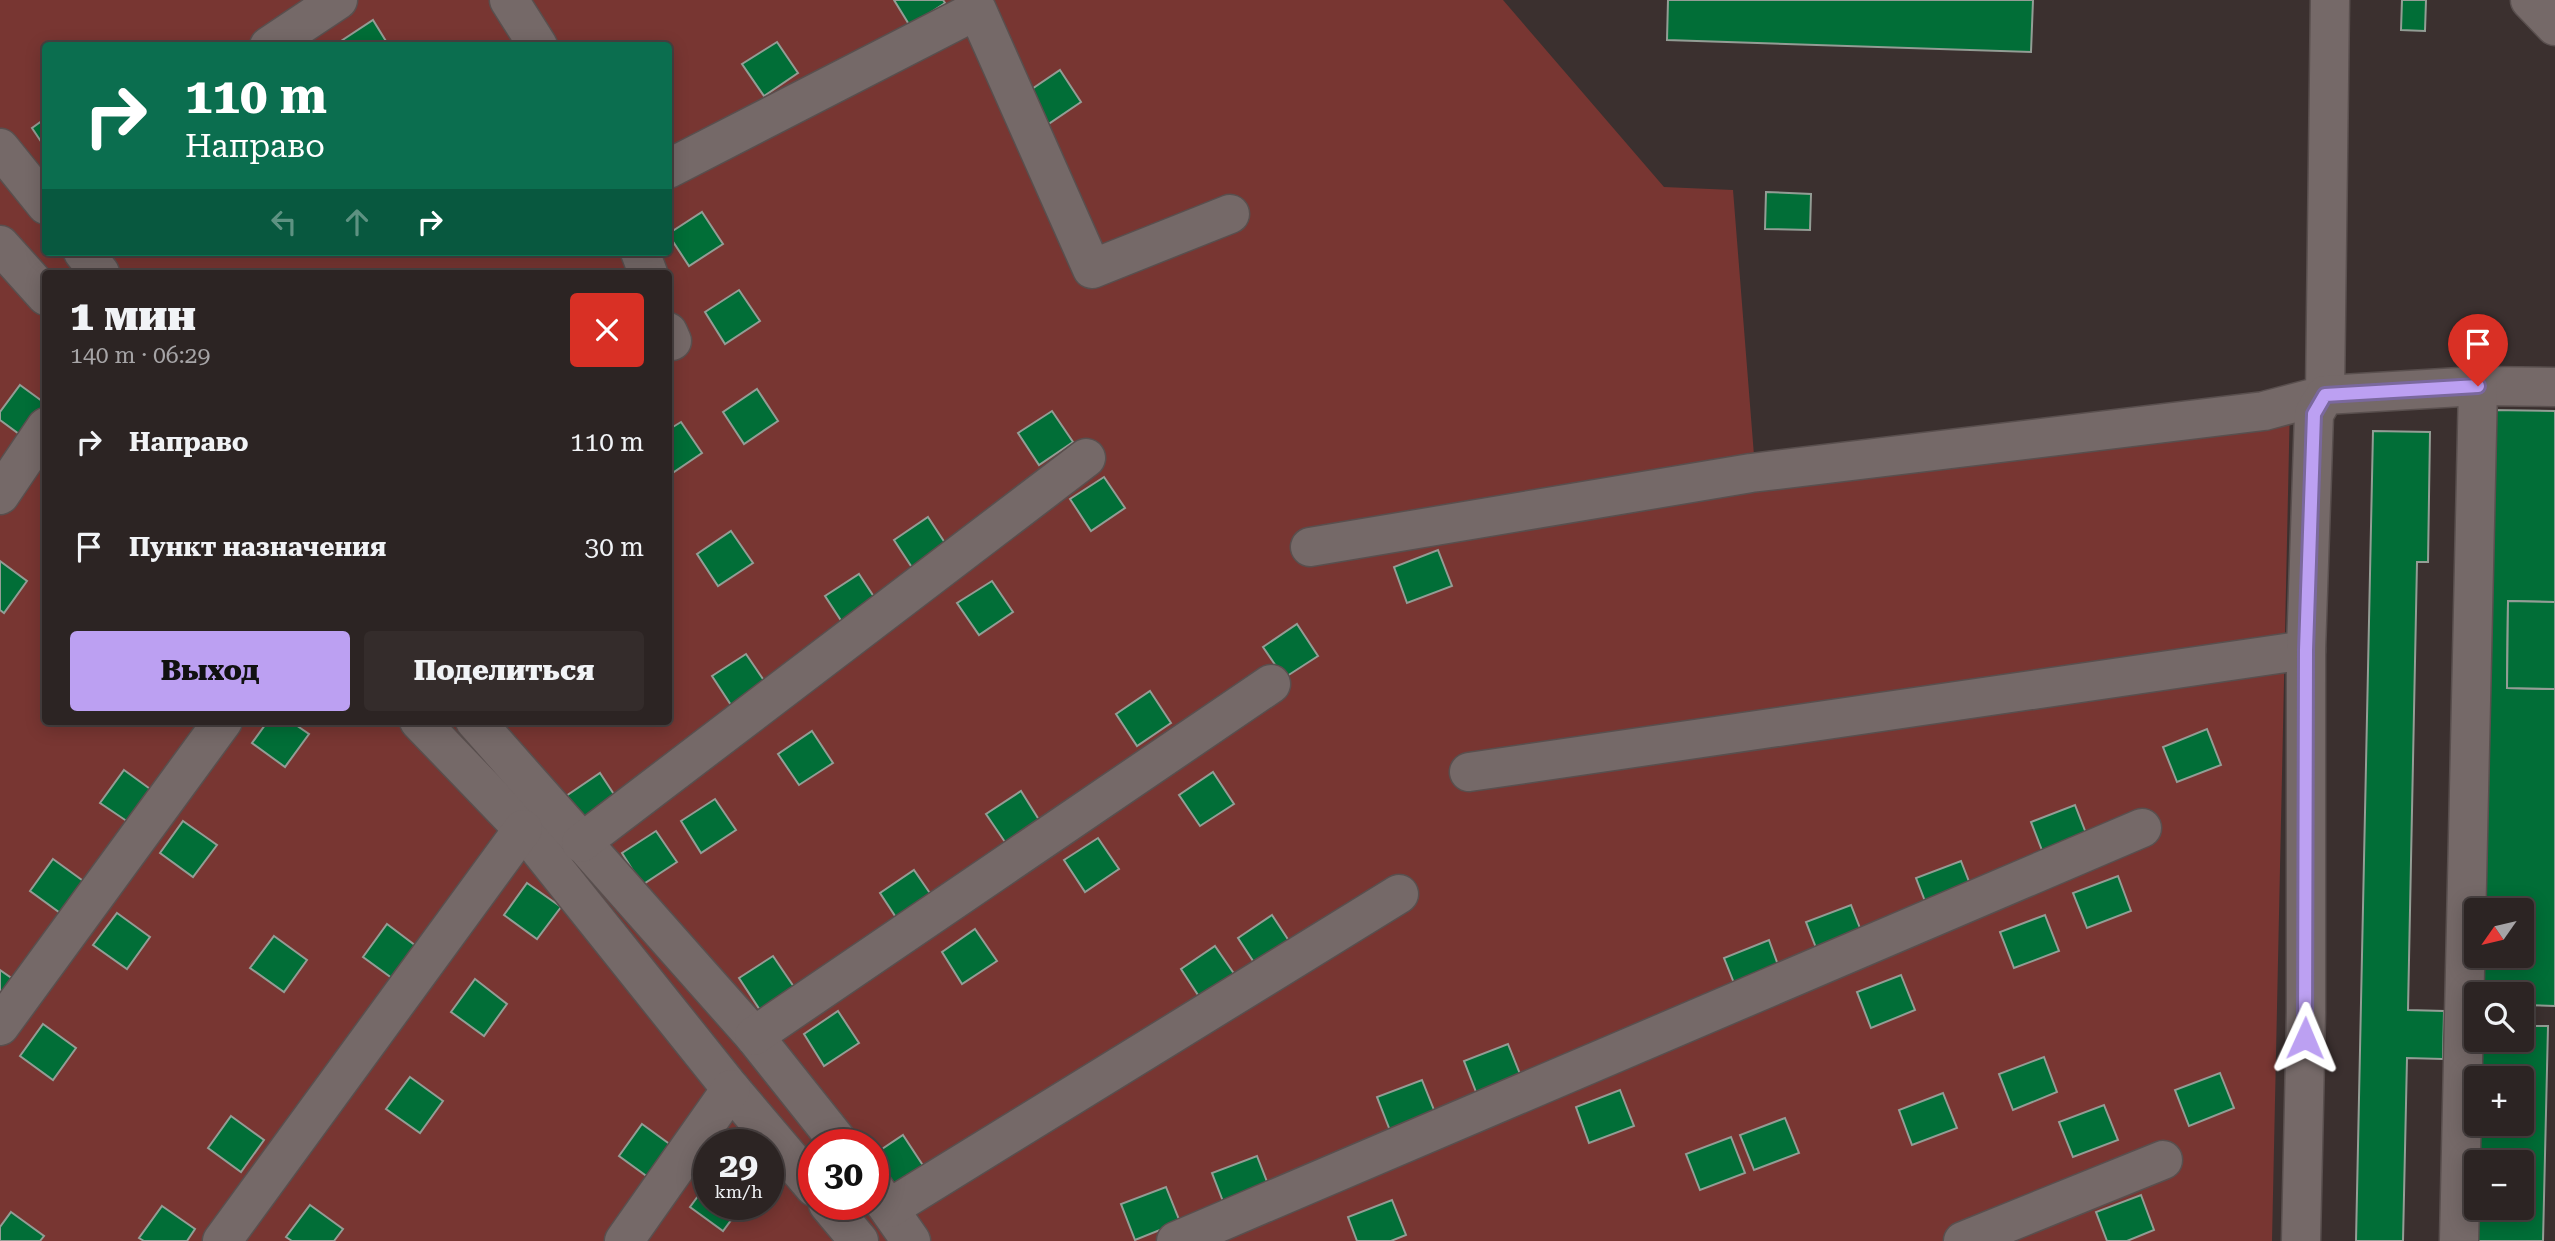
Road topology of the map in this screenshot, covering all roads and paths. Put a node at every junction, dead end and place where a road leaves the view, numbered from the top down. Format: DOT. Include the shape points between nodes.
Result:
graph roads {
  1 [pos="338,0"];
  2 [pos="509,0"];
  3 [pos="2330,0"];
  4 [pos="2530,0"];
  5 [pos="2555,26"];
  6 [pos="275,42"];
  7 [pos="535,42"];
  8 [pos="0,148"];
  9 [pos="672,167"];
  10 [pos="42,197"];
  11 [pos="1230,214"];
  12 [pos="0,245"];
  13 [pos="86,256"];
  14 [pos="98,270"];
  15 [pos="42,292"];
  16 [pos="2478,386"];
  17 [pos="2555,387"];
  18 [pos="2325,395"];
  19 [pos="42,433"];
  20 [pos="1086,458"];
  21 [pos="0,495"];
  22 [pos="1310,547"];
  23 [pos="2306,650"];
  24 [pos="1271,684"];
  25 [pos="220,725"];
  26 [pos="423,725"];
  27 [pos="478,725"];
  28 [pos="1469,772"];
  29 [pos="2142,828"];
  30 [pos="523,829"];
  31 [pos="581,843"];
  32 [pos="1399,894"];
  33 [pos="0,1026"];
  34 [pos="754,1036"];
  35 [pos="730,1089"];
  36 [pos="827,1129"];
  37 [pos="2163,1160"];
  38 [pos="798,1168"];
  39 [pos="889,1194"];
  40 [pos="889,1208"];
  41 [pos="841,1220"];
  42 [pos="222,1241"];
  43 [pos="624,1241"];
  44 [pos="859,1241"];
  45 [pos="911,1241"];
  46 [pos="1176,1241"];
  47 [pos="1963,1241"];
  48 [pos="2301,1241"];
  49 [pos="2459,1241"];
  1 -- 6 [label="street"];
  2 -- 7 [label="street"];
  3 -- 18 [label="street"];
  4 -- 5 [label="street"];
  8 -- 10 [label="street"];
  9 -- 11 [label="street" via="977,10 1092,269"];
  12 -- 15 [label="street"];
  13 -- 14 [label="street"];
  16 -- 17 [label="street"];
  16 -- 18 [label="street"];
  16 -- 49 [label="street"];
  18 -- 22 [label="street" via="2264,411 1751,473"];
  18 -- 23 [label="street" via="2314,414"];
  19 -- 21 [label="street"];
  20 -- 31 [label="street"];
  23 -- 28 [label="street"];
  23 -- 48 [label="street"];
  24 -- 34 [label="street"];
  25 -- 33 [label="street"];
  26 -- 30 [label="street"];
  27 -- 31 [label="street"];
  29 -- 46 [label="street"];
  30 -- 35 [label="street"];
  30 -- 42 [label="street"];
  31 -- 34 [label="street"];
  32 -- 39 [label="street"];
  34 -- 36 [label="street"];
  35 -- 38 [label="street"];
  35 -- 43 [label="street"];
  37 -- 47 [label="street"];
  40 -- 45 [label="street"];
  41 -- 44 [label="street"];
}
